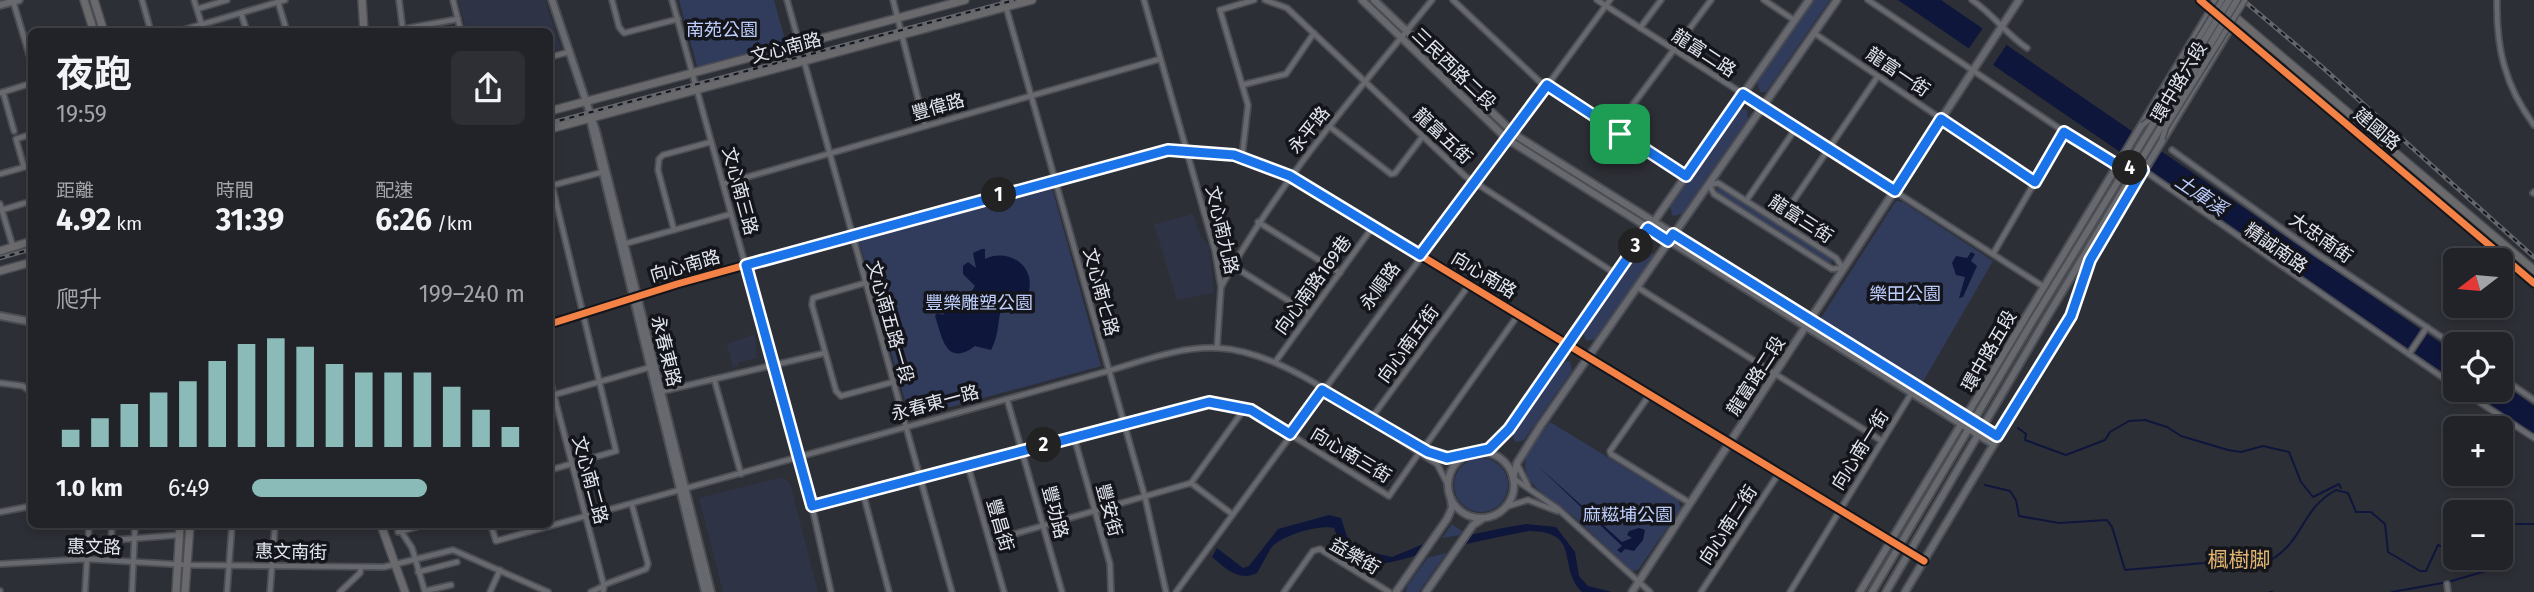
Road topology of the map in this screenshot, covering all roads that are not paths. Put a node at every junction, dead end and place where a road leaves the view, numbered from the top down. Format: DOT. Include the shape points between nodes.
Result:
graph roads {
  1 [pos="84,0"];
  2 [pos="94,0"];
  3 [pos="142,0"];
  4 [pos="194,0"];
  5 [pos="227,0"];
  6 [pos="362,0"];
  7 [pos="399,0"];
  8 [pos="453,0"];
  9 [pos="552,0"];
  10 [pos="612,0"];
  11 [pos="672,0"];
  12 [pos="787,0"];
  13 [pos="893,0"];
  14 [pos="965,0"];
  15 [pos="1032,0"];
  16 [pos="1144,0"];
  17 [pos="1254,0"];
  18 [pos="1265,0"];
  19 [pos="1362,0"];
  20 [pos="1374,0"];
  21 [pos="1432,0"];
  22 [pos="1453,0"];
  23 [pos="1597,0"];
  24 [pos="1610,0"];
  25 [pos="1661,0"];
  26 [pos="1711,0"];
  27 [pos="1764,0"];
  28 [pos="1809,0"];
  29 [pos="1837,0"];
  30 [pos="1868,0"];
  31 [pos="1972,0"];
  32 [pos="2019,0"];
  33 [pos="2200,0"];
  34 [pos="2216,0"];
  35 [pos="2222,0"];
  36 [pos="2229,0"];
  37 [pos="2237,0"];
  38 [pos="2245,0"];
  39 [pos="2497,0"];
  40 [pos="15,1"];
  41 [pos="280,1"];
  42 [pos="1005,4"];
  43 [pos="0,5"];
  44 [pos="1606,6"];
  45 [pos="197,9"];
  46 [pos="2211,10"];
  47 [pos="242,13"];
  48 [pos="898,18"];
  49 [pos="458,19"];
  50 [pos="678,19"];
  51 [pos="1794,20"];
  52 [pos="202,24"];
  53 [pos="2001,27"];
  54 [pos="2231,27"];
  55 [pos="93,28"];
  56 [pos="103,28"];
  57 [pos="150,28"];
  58 [pos="189,28"];
  59 [pos="203,28"];
  60 [pos="246,28"];
  61 [pos="287,28"];
  62 [pos="364,28"];
  63 [pos="403,28"];
  64 [pos="413,28"];
  65 [pos="460,28"];
  66 [pos="1640,28"];
  67 [pos="1314,33"];
  68 [pos="1814,33"];
  69 [pos="902,34"];
  70 [pos="1404,34"];
  71 [pos="799,44"];
  72 [pos="2027,48"];
  73 [pos="28,49"];
  74 [pos="1674,50"];
  75 [pos="569,52"];
  76 [pos="553,56"];
  77 [pos="802,60"];
  78 [pos="1160,60"];
  79 [pos="1972,70"];
  80 [pos="692,73"];
  81 [pos="1878,76"];
  82 [pos="1365,81"];
  83 [pos="28,84"];
  84 [pos="1242,85"];
  85 [pos="1547,85"];
  86 [pos="697,89"];
  87 [pos="2,92"];
  88 [pos="1743,94"];
  89 [pos="1031,95"];
  90 [pos="586,102"];
  91 [pos="1763,107"];
  92 [pos="553,110"];
  93 [pos="591,118"];
  94 [pos="1941,119"];
  95 [pos="2143,125"];
  96 [pos="2534,125"];
  97 [pos="925,126"];
  98 [pos="1330,127"];
  99 [pos="553,128"];
  100 [pos="1796,128"];
  101 [pos="1614,130"];
  102 [pos="14,131"];
  103 [pos="1513,132"];
  104 [pos="2064,132"];
  105 [pos="28,135"];
  106 [pos="1423,136"];
  107 [pos="1507,139"];
  108 [pos="2162,139"];
  109 [pos="712,142"];
  110 [pos="1829,148"];
  111 [pos="2172,150"];
  112 [pos="1186,151"];
  113 [pos="828,154"];
  114 [pos="1242,157"];
  115 [pos="28,166"];
  116 [pos="2119,166"];
  117 [pos="24,167"];
  118 [pos="2143,170"];
  119 [pos="604,172"];
  120 [pos="0,174"];
  121 [pos="1290,176"];
  122 [pos="1686,176"];
  123 [pos="1055,179"];
  124 [pos="2035,182"];
  125 [pos="1474,183"];
  126 [pos="723,184"];
  127 [pos="553,185"];
  128 [pos="1709,185"];
  129 [pos="1895,191"];
  130 [pos="553,194"];
  131 [pos="1746,201"];
  132 [pos="25,203"];
  133 [pos="1,207"];
  134 [pos="731,214"];
  135 [pos="1653,221"];
  136 [pos="1258,222"];
  137 [pos="1779,222"];
  138 [pos="1374,225"];
  139 [pos="1648,228"];
  140 [pos="674,230"];
  141 [pos="1673,234"];
  142 [pos="852,236"];
  143 [pos="1668,241"];
  144 [pos="28,243"];
  145 [pos="623,244"];
  146 [pos="13,247"];
  147 [pos="0,251"];
  148 [pos="1993,254"];
  149 [pos="1420,255"];
  150 [pos="28,263"];
  151 [pos="746,265"];
  152 [pos="1233,266"];
  153 [pos="1843,268"];
  154 [pos="2534,270"];
  155 [pos="0,271"];
  156 [pos="1340,273"];
  157 [pos="1616,274"];
  158 [pos="865,283"];
  159 [pos="2534,283"];
  160 [pos="1469,284"];
  161 [pos="1637,287"];
  162 [pos="2044,287"];
  163 [pos="1221,288"];
  164 [pos="636,296"];
  165 [pos="583,314"];
  166 [pos="1310,314"];
  167 [pos="1518,315"];
  168 [pos="0,316"];
  169 [pos="1810,319"];
  170 [pos="28,321"];
  171 [pos="553,323"];
  172 [pos="1805,328"];
  173 [pos="2426,329"];
  174 [pos="2443,339"];
  175 [pos="1568,345"];
  176 [pos="1217,348"];
  177 [pos="825,353"];
  178 [pos="2410,353"];
  179 [pos="1588,358"];
  180 [pos="1276,361"];
  181 [pos="773,365"];
  182 [pos="653,366"];
  183 [pos="1108,370"];
  184 [pos="1775,373"];
  185 [pos="2443,377"];
  186 [pos="714,379"];
  187 [pos="599,382"];
  188 [pos="892,382"];
  189 [pos="0,383"];
  190 [pos="2513,385"];
  191 [pos="28,390"];
  192 [pos="1322,390"];
  193 [pos="659,392"];
  194 [pos="553,394"];
  195 [pos="1650,394"];
  196 [pos="1911,394"];
  197 [pos="1007,399"];
  198 [pos="2534,400"];
  199 [pos="553,402"];
  200 [pos="2479,402"];
  201 [pos="1245,408"];
  202 [pos="1966,417"];
  203 [pos="1370,420"];
  204 [pos="1974,422"];
  205 [pos="1123,423"];
  206 [pos="904,425"];
  207 [pos="1962,425"];
  208 [pos="1983,427"];
  209 [pos="1969,429"];
  210 [pos="1290,434"];
  211 [pos="1978,435"];
  212 [pos="1997,436"];
  213 [pos="1074,437"];
  214 [pos="2534,439"];
  215 [pos="1882,441"];
  216 [pos="1729,443"];
  217 [pos="1993,444"];
  218 [pos="1024,450"];
  219 [pos="1421,451"];
  220 [pos="1482,451"];
  221 [pos="1464,456"];
  222 [pos="799,457"];
  223 [pos="1517,462"];
  224 [pos="572,464"];
  225 [pos="968,466"];
  226 [pos="553,469"];
  227 [pos="1779,473"];
  228 [pos="741,474"];
  229 [pos="1513,478"];
  230 [pos="920,479"];
  231 [pos="1191,483"];
  232 [pos="1448,489"];
  233 [pos="1531,489"];
  234 [pos="683,490"];
  235 [pos="863,493"];
  236 [pos="1145,497"];
  237 [pos="1690,503"];
  238 [pos="632,505"];
  239 [pos="812,506"];
  240 [pos="28,507"];
  241 [pos="1505,507"];
  242 [pos="1096,510"];
  243 [pos="1839,510"];
  244 [pos="0,512"];
  245 [pos="1232,514"];
  246 [pos="1564,515"];
  247 [pos="586,517"];
  248 [pos="1485,518"];
  249 [pos="553,526"];
  250 [pos="1044,526"];
  251 [pos="89,528"];
  252 [pos="112,528"];
  253 [pos="135,528"];
  254 [pos="180,528"];
  255 [pos="190,528"];
  256 [pos="232,528"];
  257 [pos="275,528"];
  258 [pos="381,528"];
  259 [pos="396,528"];
  260 [pos="411,528"];
  261 [pos="493,528"];
  262 [pos="545,528"];
  263 [pos="398,531"];
  264 [pos="179,534"];
  265 [pos="134,538"];
  266 [pos="990,541"];
  267 [pos="88,542"];
  268 [pos="111,542"];
  269 [pos="1890,542"];
  270 [pos="1899,546"];
  271 [pos="1910,552"];
  272 [pos="87,559"];
  273 [pos="133,561"];
  274 [pos="415,561"];
  275 [pos="1924,561"];
  276 [pos="457,562"];
  277 [pos="0,564"];
  278 [pos="177,564"];
  279 [pos="187,565"];
  280 [pos="229,566"];
  281 [pos="273,566"];
  282 [pos="395,566"];
  283 [pos="361,567"];
  284 [pos="500,570"];
  285 [pos="418,572"];
  286 [pos="1637,583"];
  287 [pos="2447,583"];
  288 [pos="452,585"];
  289 [pos="603,588"];
  290 [pos="85,592"];
  291 [pos="132,592"];
  292 [pos="176,592"];
  293 [pos="185,592"];
  294 [pos="227,592"];
  295 [pos="270,592"];
  296 [pos="342,592"];
  297 [pos="405,592"];
  298 [pos="425,592"];
  299 [pos="490,592"];
  300 [pos="548,592"];
  301 [pos="591,592"];
  302 [pos="705,592"];
  303 [pos="710,592"];
  304 [pos="831,592"];
  305 [pos="889,592"];
  306 [pos="952,592"];
  307 [pos="1004,592"];
  308 [pos="1062,592"];
  309 [pos="1111,592"];
  310 [pos="1166,592"];
  311 [pos="1176,592"];
  312 [pos="1284,592"];
  313 [pos="1389,592"];
  314 [pos="1396,592"];
  315 [pos="1426,592"];
  316 [pos="1632,592"];
  317 [pos="1650,592"];
  318 [pos="1701,592"];
  319 [pos="1790,592"];
  320 [pos="1860,592"];
  321 [pos="1872,592"];
  322 [pos="1886,592"];
  323 [pos="1905,592"];
  324 [pos="2448,592"];
  1 -- 55 [label="main road"];
  2 -- 56 [label="main road"];
  3 -- 57 [label="street"];
  4 -- 45 [label="street"];
  5 -- 45 [label="street"];
  6 -- 62 [label="main road"];
  7 -- 63 [label="street"];
  8 -- 49 [label="street"];
  9 -- 75 [label="street, 永春東路"];
  10 -- 50 [label="street" via="624,33"];
  11 -- 50 [label="street, 文心南三路"];
  12 -- 71 [label="street"];
  13 -- 48 [label="street"];
  14 -- 48 [label="main road, 文心南路"];
  15 -- 42 [label="main road, 文心南路"];
  16 -- 78 [label="street, 文心南九路"];
  17 -- 84 [label="street" via="1220,10"];
  18 -- 67 [label="street, 龍富五街" via="1287,8"];
  19 -- 70 [label="street, 三民西路二段"];
  20 -- 70 [label="street, 三民西路二段"];
  21 -- 70 [label="street, 永平路"];
  22 -- 85 [label="street"];
  23 -- 44 [label="street, 龍富二路"];
  24 -- 44 [label="street, 永順路"];
  25 -- 66 [label="street"];
  26 -- 74 [label="street"];
  27 -- 51 [label="street"];
  28 -- 51 [label="street"];
  29 -- 68 [label="street"];
  30 -- 79 [label="street, 精誠南路"];
  31 -- 53 [label="street"];
  32 -- 53 [label="street, 龍富路二段"];
  33 -- 46 [label="main road, 建國路"];
  34 -- 154 [label="main road, 建國路"];
  35 -- 95 [label="street, 環中路六段, bridge"];
  36 -- 204 [label="street, 環中路五段, bridge"];
  37 -- 208 [label="street, 環中路五段, bridge"];
  38 -- 108 [label="street, 環中路六段, bridge"];
  39 -- 96 [label="street" via="2501,60 2511,88"];
  40 -- 43 [label="street"];
  40 -- 73 [label="street"];
  41 -- 47 [label="street"];
  41 -- 61 [label="street"];
  42 -- 69 [label="main road, 文心南路"];
  42 -- 89 [label="street, 文心南七路"];
  44 -- 66 [label="street, 龍富二路"];
  44 -- 85 [label="street, 永順路"];
  45 -- 52 [label="street"];
  46 -- 54 [label="main road, 建國路"];
  46 -- 95 [label="street, 環中路六段"];
  47 -- 52 [label="street"];
  47 -- 60 [label="street"];
  48 -- 69 [label="street"];
  48 -- 71 [label="main road, 文心南路"];
  49 -- 64 [label="street"];
  49 -- 65 [label="street"];
  50 -- 80 [label="street, 文心南三路"];
  51 -- 88 [label="street"];
  52 -- 58 [label="street"];
  52 -- 59 [label="street"];
  53 -- 72 [label="street"];
  53 -- 79 [label="street, 龍富路二段"];
  54 -- 108 [label="street, 環中路六段"];
  54 -- 159 [label="main road, 建國路"];
  66 -- 74 [label="street, 龍富二路"];
  67 -- 82 [label="street, 龍富五街"];
  67 -- 84 [label="street" via="1286,74"];
  68 -- 81 [label="street, 龍富一街"];
  68 -- 91 [label="street"];
  69 -- 77 [label="main road, 文心南路"];
  69 -- 97 [label="street"];
  70 -- 82 [label="street, 永平路"];
  70 -- 103 [label="street, 三民西路二段"];
  70 -- 107 [label="street, 三民西路二段"];
  71 -- 77 [label="street, 文心南五路一段"];
  71 -- 80 [label="main road, 文心南路"];
  74 -- 88 [label="street, 龍富二路"];
  74 -- 101 [label="street"];
  75 -- 76 [label="street"];
  75 -- 90 [label="street, 永春東路"];
  77 -- 86 [label="main road, 文心南路"];
  77 -- 113 [label="street, 文心南五路一段"];
  78 -- 89 [label="street, 豐偉路"];
  78 -- 112 [label="street, 文心南九路"];
  79 -- 94 [label="street, 龍富路二段"];
  79 -- 104 [label="street, 精誠南路"];
  80 -- 86 [label="street, 文心南三路"];
  80 -- 90 [label="main road, 文心南路"];
  81 -- 94 [label="street, 龍富一街"];
  81 -- 110 [label="street"];
  82 -- 98 [label="street, 永平路"];
  82 -- 106 [label="street, 龍富五街"];
  83 -- 87 [label="street"];
  84 -- 114 [label="street" via="1248,105"];
  85 -- 101 [label="street"];
  85 -- 103 [label="street, 永順路"];
  86 -- 93 [label="main road, 文心南路"];
  86 -- 109 [label="street, 文心南三路"];
  87 -- 102 [label="street"];
  88 -- 91 [label="street, 龍富二路"];
  88 -- 122 [label="street"];
  89 -- 97 [label="street, 豐偉路"];
  89 -- 123 [label="street, 文心南七路"];
  90 -- 92 [label="main road, 文心南路"];
  90 -- 93 [label="street, 永春東路"];
  91 -- 100 [label="street, 龍富二路"];
  91 -- 128 [label="street"];
  93 -- 99 [label="main road, 文心南路"];
  93 -- 119 [label="street, 永春東路"];
  94 -- 124 [label="street, 龍富一街"];
  94 -- 129 [label="street, 龍富路二段"];
  95 -- 116 [label="street, 環中路五段"];
  97 -- 113 [label="street, 豐偉路"];
  98 -- 106 [label="street" via="1391,174"];
  98 -- 121 [label="street, 永平路"];
  100 -- 110 [label="street, 龍富二路"];
  100 -- 131 [label="street"];
  101 -- 122 [label="street"];
  103 -- 107 [label="street, 永順路"];
  103 -- 135 [label="street, 三民西路二段"];
  104 -- 116 [label="street, 精誠南路"];
  104 -- 124 [label="street"];
  105 -- 117 [label="street" via="16,139"];
  106 -- 125 [label="street, 龍富五街"];
  107 -- 125 [label="street, 永順路"];
  107 -- 139 [label="street, 三民西路二段"];
  108 -- 118 [label="street"];
  109 -- 126 [label="street, 文心南三路"];
  109 -- 140 [label="street" via="659,159"];
  110 -- 129 [label="street, 龍富二路"];
  110 -- 137 [label="street"];
  111 -- 173 [label="street, 大忠南街"];
  112 -- 114 [label="street, 向心南路"];
  112 -- 123 [label="street, 向心南路" via="1155,153"];
  112 -- 163 [label="street, 文心南九路" via="1209,224"];
  113 -- 126 [label="street, 豐偉路"];
  113 -- 142 [label="street, 文心南五路一段"];
  114 -- 121 [label="street, 向心南路"];
  115 -- 117 [label="street"];
  116 -- 118 [label="street, 精誠南路"];
  116 -- 162 [label="street, 環中路五段"];
  117 -- 120 [label="street"];
  118 -- 178 [label="street, 精誠南路"];
  118 -- 212 [label="street" via="2090,260 2071,316"];
  119 -- 127 [label="street"];
  119 -- 145 [label="street, 永春東路"];
  121 -- 136 [label="street, 永平路"];
  121 -- 138 [label="street, 向心南路"];
  122 -- 135 [label="street"];
  123 -- 142 [label="street, 向心南路"];
  123 -- 183 [label="street, 文心南七路"];
  124 -- 148 [label="street"];
  125 -- 149 [label="street, 永順路"];
  125 -- 157 [label="street, 龍富五街"];
  126 -- 134 [label="street, 文心南三路"];
  128 -- 131 [label="street, 龍富三街" via="1718,183"];
  128 -- 141 [label="street"];
  128 -- 153 [label="street, 龍富三街" via="1714,194 1829,267"];
  129 -- 148 [label="street, 龍富二路"];
  129 -- 153 [label="street, 龍富路二段"];
  130 -- 165 [label="street"];
  131 -- 137 [label="street, 龍富三街"];
  132 -- 133 [label="street"];
  133 -- 146 [label="street"];
  134 -- 140 [label="street"];
  134 -- 151 [label="street, 文心南三路"];
  135 -- 139 [label="street"];
  135 -- 141 [label="street, 三民西路二段"];
  136 -- 152 [label="street, 永平路"];
  136 -- 156 [label="street"];
  137 -- 153 [label="street, 龍富三街" via="1836,258"];
  138 -- 149 [label="street, 向心南路"];
  138 -- 156 [label="street, 向心南路169巷"];
  139 -- 143 [label="street, 三民西路二段"];
  139 -- 157 [label="street"];
  140 -- 145 [label="street"];
  141 -- 143 [label="street"];
  141 -- 169 [label="street, 三民西路二段"];
  142 -- 151 [label="street, 向心南路"];
  142 -- 158 [label="street, 文心南五路一段"];
  143 -- 161 [label="street"];
  143 -- 172 [label="street, 三民西路二段"];
  144 -- 146 [label="main road"];
  145 -- 164 [label="street, 永春東路"];
  146 -- 147 [label="main road"];
  148 -- 162 [label="street, 龍富二路"];
  149 -- 160 [label="street, 向心南路"];
  149 -- 192 [label="street, 永順路"];
  150 -- 155 [label="main road"];
  151 -- 164 [label="street, 向心南路"];
  151 -- 181 [label="street, 文心南三路"];
  152 -- 163 [label="street, 永平路"];
  152 -- 166 [label="street"];
  153 -- 169 [label="street, 龍富路二段"];
  156 -- 166 [label="street, 向心南路169巷"];
  157 -- 175 [label="street"];
  158 -- 177 [label="street" via="813,298"];
  158 -- 188 [label="street, 文心南五路一段"];
  160 -- 167 [label="street, 向心南路"];
  160 -- 203 [label="street, 向心南五街"];
  161 -- 179 [label="street"];
  161 -- 184 [label="street"];
  162 -- 202 [label="street, 環中路五段"];
  163 -- 176 [label="street, 文心南九路"];
  164 -- 165 [label="street, 向心南路"];
  164 -- 182 [label="street, 永春東路"];
  165 -- 171 [label="street, 向心南路"];
  165 -- 187 [label="street"];
  166 -- 180 [label="street, 向心南路169巷"];
  167 -- 175 [label="street, 向心南路"];
  167 -- 219 [label="street, 向心南三街"];
  168 -- 170 [label="street"];
  169 -- 172 [label="street, 龍富路二段"];
  169 -- 202 [label="street, 三民西路二段"];
  172 -- 184 [label="street, 龍富路二段"];
  172 -- 196 [label="street, 三民西路二段"];
  173 -- 174 [label="street, 大忠南街"];
  173 -- 178 [label="street"];
  175 -- 179 [label="street, 向心南路"];
  175 -- 220 [label="street" via="1502,438"];
  176 -- 180 [label="street, 永春東一路"];
  176 -- 183 [label="street, 永春東一路"];
  177 -- 181 [label="street"];
  177 -- 188 [label="street" via="841,396"];
  178 -- 185 [label="street, 精誠南路"];
  179 -- 195 [label="street, 向心南路"];
  179 -- 223 [label="street"];
  180 -- 192 [label="street, 永春東一路"];
  181 -- 186 [label="street"];
  181 -- 222 [label="street, 文心南三路"];
  182 -- 187 [label="street"];
  182 -- 193 [label="street, 永春東路"];
  183 -- 197 [label="street, 永春東一路"];
  183 -- 205 [label="street, 文心南七路"];
  184 -- 215 [label="street"];
  184 -- 216 [label="street, 龍富路二段"];
  186 -- 193 [label="street"];
  186 -- 228 [label="street"];
  187 -- 194 [label="street"];
  187 -- 224 [label="street" via="616,452"];
  188 -- 206 [label="street, 文心南五路一段"];
  189 -- 191 [label="street"];
  190 -- 198 [label="street"];
  192 -- 203 [label="street, 永春東一路"];
  192 -- 210 [label="street, 永順路"];
  193 -- 234 [label="street, 永春東路"];
  195 -- 216 [label="street, 向心南路"];
  195 -- 237 [label="street" via="1611,454"];
  196 -- 207 [label="street, 三民西路二段"];
  196 -- 215 [label="street, 向心南一街"];
  197 -- 206 [label="street, 永春東一路"];
  197 -- 218 [label="street, 豐功路"];
  199 -- 224 [label="street, 文心南二路"];
  200 -- 214 [label="street"];
  201 -- 205 [label="street" via="1209,402"];
  201 -- 210 [label="street"];
  201 -- 231 [label="street"];
  202 -- 204 [label="street, 三民西路二段"];
  202 -- 207 [label="street, 環中路五段"];
  203 -- 219 [label="street, 永春東一路"];
  204 -- 208 [label="street, 三民西路二段"];
  204 -- 209 [label="street, 環中路五段"];
  205 -- 213 [label="street"];
  205 -- 236 [label="street, 文心南七路"];
  206 -- 222 [label="street, 永春東一路"];
  206 -- 230 [label="street, 文心南五路一段"];
  207 -- 209 [label="street, 三民西路二段"];
  207 -- 269 [label="street, 環中路五段"];
  208 -- 211 [label="street, 環中路五段"];
  208 -- 212 [label="street, 三民西路二段"];
  209 -- 211 [label="street, 三民西路二段"];
  209 -- 270 [label="street, 環中路五段"];
  210 -- 219 [label="street, 向心南三街" via="1389,496"];
  210 -- 245 [label="street, 永順路"];
  211 -- 217 [label="street, 三民西路二段"];
  211 -- 271 [label="street, 環中路五段"];
  212 -- 217 [label="street"];
  213 -- 218 [label="street"];
  213 -- 242 [label="street, 豐安街"];
  215 -- 243 [label="street, 向心南一街"];
  216 -- 227 [label="street, 向心南路"];
  216 -- 237 [label="street, 龍富路二段"];
  217 -- 275 [label="street"];
  218 -- 225 [label="street"];
  218 -- 250 [label="street, 豐功路"];
  219 -- 221 [label="street, 永春東一路" via="1447,458"];
  219 -- 232 [label="street, 永春東一路" via="1440,467"];
  220 -- 221 [label="street"];
  220 -- 229 [label="street" via="1496,456"];
  221 -- 232 [label="street" via="1452,469"];
  222 -- 228 [label="street, 永春東一路"];
  222 -- 239 [label="street, 文心南三路"];
  223 -- 229 [label="street"];
  223 -- 233 [label="street" via="1520,477"];
  224 -- 226 [label="street"];
  224 -- 247 [label="street, 文心南二路"];
  225 -- 230 [label="street"];
  225 -- 266 [label="street, 豐昌街"];
  227 -- 243 [label="street, 向心南路"];
  227 -- 318 [label="street, 向心南二街"];
  228 -- 234 [label="street, 永春東一路"];
  229 -- 233 [label="street"];
  229 -- 241 [label="street"];
  230 -- 235 [label="street"];
  230 -- 306 [label="street, 文心南五路一段"];
  231 -- 236 [label="street"];
  231 -- 245 [label="street"];
  232 -- 248 [label="street" via="1465,514"];
  232 -- 314 [label="street" via="1450,512"];
  233 -- 246 [label="street"];
  234 -- 238 [label="street, 永春東一路"];
  234 -- 302 [label="street, 永春東路"];
  234 -- 303 [label="street, 永春東路"];
  235 -- 239 [label="street"];
  235 -- 305 [label="street"];
  236 -- 242 [label="street"];
  236 -- 310 [label="street, 文心南七路"];
  237 -- 286 [label="street, 龍富路二段"];
  238 -- 247 [label="street, 永春東一路"];
  238 -- 289 [label="street" via="648,564"];
  239 -- 304 [label="street, 文心南三路"];
  240 -- 244 [label="street"];
  241 -- 246 [label="street" via="1528,500"];
  241 -- 248 [label="street"];
  242 -- 250 [label="street"];
  242 -- 309 [label="street, 豐安街" via="1110,564"];
  243 -- 269 [label="street, 向心南路"];
  243 -- 319 [label="street, 向心南一街"];
  245 -- 311 [label="street, 永順路"];
  246 -- 286 [label="street"];
  247 -- 249 [label="street, 永春東一路"];
  247 -- 289 [label="street, 文心南二路"];
  248 -- 315 [label="street" via="1476,521"];
  250 -- 266 [label="street"];
  250 -- 308 [label="street, 豐功路"];
  251 -- 267 [label="street"];
  252 -- 268 [label="street"];
  253 -- 265 [label="street"];
  254 -- 264 [label="main road"];
  255 -- 279 [label="main road"];
  256 -- 280 [label="street"];
  257 -- 281 [label="street"];
  258 -- 282 [label="main road"];
  259 -- 263 [label="street"];
  260 -- 263 [label="street"];
  261 -- 262 [label="street, 永春東一路" via="496,541"];
  263 -- 274 [label="street" via="412,548"];
  264 -- 265 [label="street"];
  264 -- 278 [label="main road"];
  265 -- 268 [label="street"];
  265 -- 273 [label="street"];
  266 -- 307 [label="street, 豐昌街"];
  267 -- 268 [label="street"];
  267 -- 272 [label="street"];
  269 -- 270 [label="street, 向心南路"];
  269 -- 320 [label="street, 環中路五段"];
  270 -- 271 [label="street, 向心南路"];
  270 -- 321 [label="street, 環中路五段"];
  271 -- 275 [label="street, 向心南路"];
  271 -- 322 [label="street, 環中路五段"];
  272 -- 273 [label="street, 惠文路"];
  272 -- 277 [label="street, 惠文路"];
  272 -- 290 [label="street"];
  273 -- 278 [label="street, 惠文路"];
  273 -- 291 [label="street"];
  274 -- 282 [label="street, 惠文南街"];
  274 -- 284 [label="street, 惠文南街" via="453,550"];
  274 -- 285 [label="street"];
  275 -- 323 [label="street"];
  276 -- 285 [label="street"];
  278 -- 279 [label="street, 惠文路"];
  278 -- 292 [label="main road"];
  279 -- 280 [label="street, 惠文南街"];
  279 -- 293 [label="main road"];
  280 -- 281 [label="street, 惠文南街"];
  280 -- 294 [label="street"];
  281 -- 283 [label="street, 惠文南街"];
  281 -- 295 [label="street"];
  282 -- 283 [label="street, 惠文南街"];
  282 -- 297 [label="main road"];
  283 -- 296 [label="street"];
  284 -- 299 [label="street"];
  284 -- 300 [label="street, 惠文南街"];
  285 -- 298 [label="street"];
  286 -- 316 [label="street, 龍富路二段"];
  286 -- 317 [label="street"];
  287 -- 324 [label="street"];
  288 -- 298 [label="street"];
  289 -- 301 [label="street"];
  312 -- 313 [label="street, 益樂街" via="1313,551 1320,550"];
}
